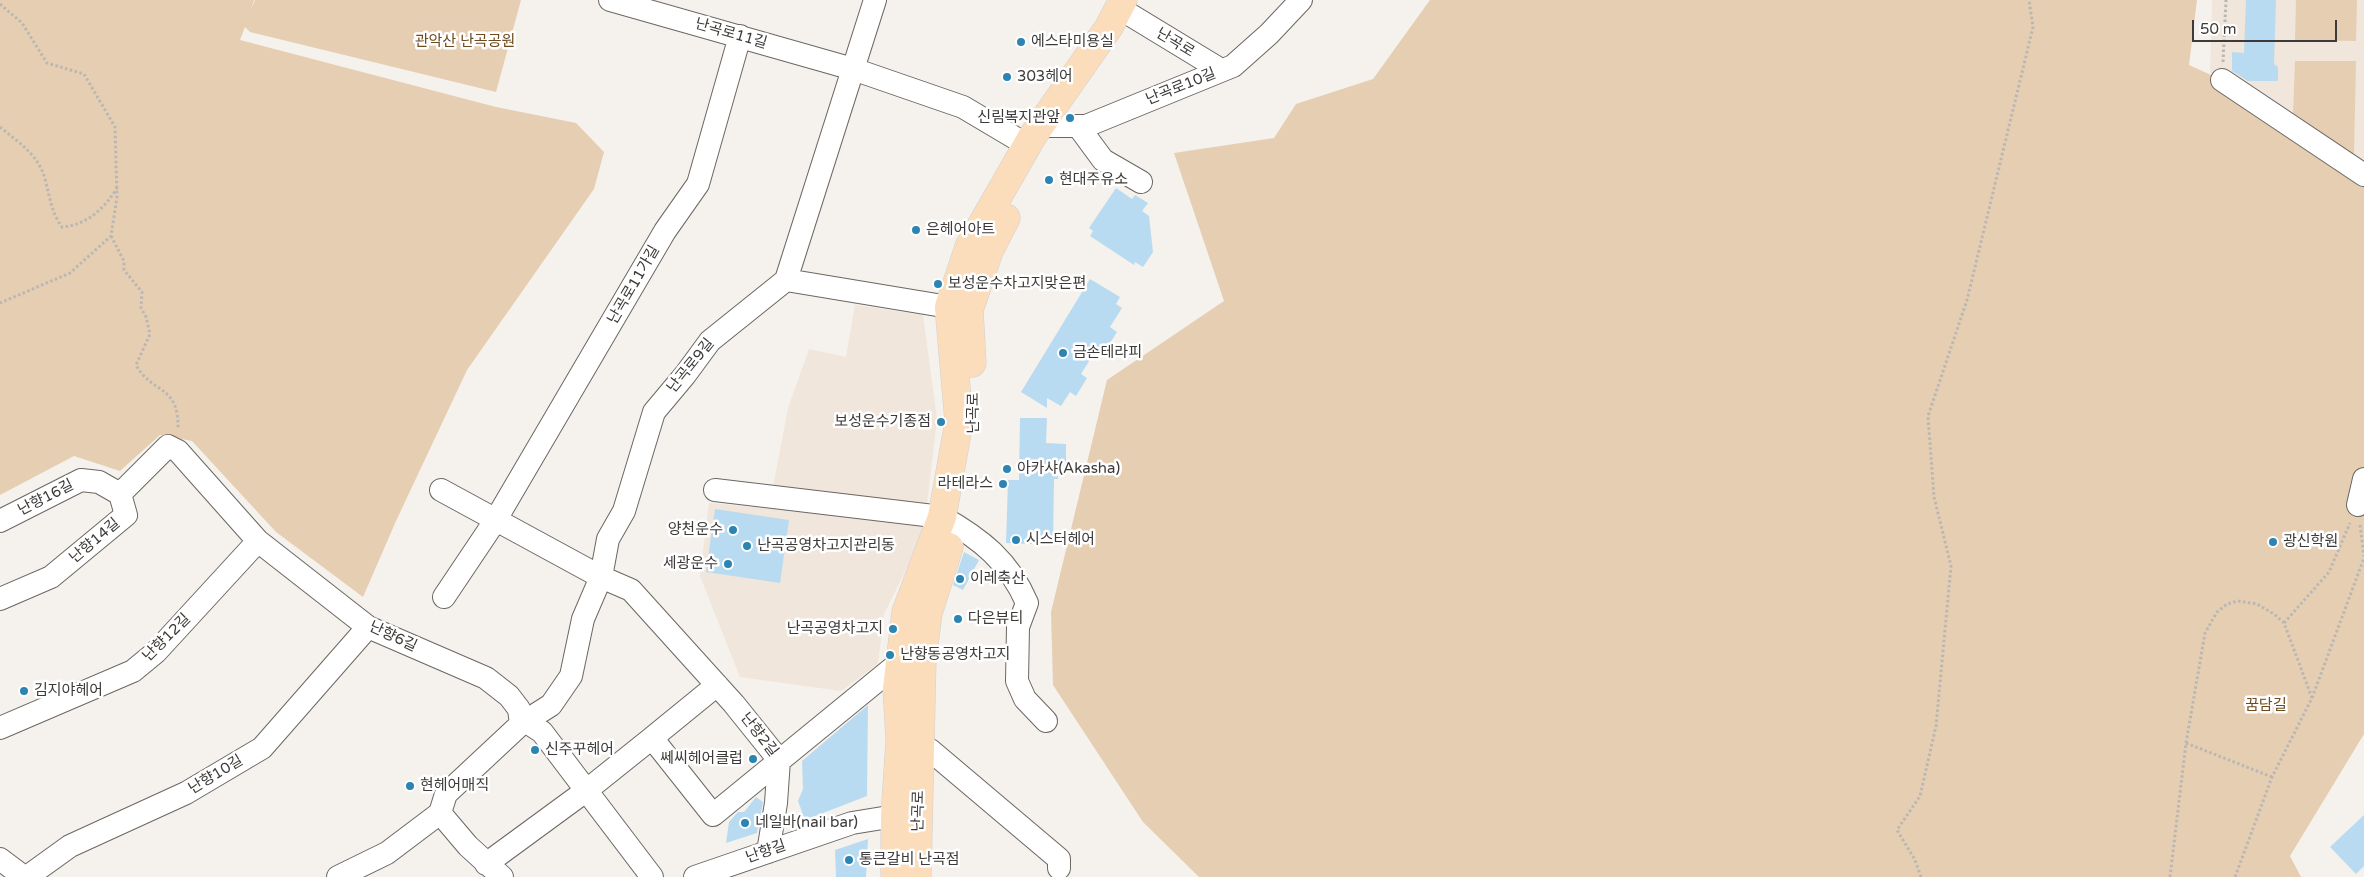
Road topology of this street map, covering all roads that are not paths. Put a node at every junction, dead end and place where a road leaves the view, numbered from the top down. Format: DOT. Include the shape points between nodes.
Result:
graph roads {
  1 [pos="610,0"];
  2 [pos="875,0"];
  3 [pos="1301,0"];
  4 [pos="1127,6"];
  5 [pos="740,36"];
  6 [pos="853,69"];
  7 [pos="1221,70"];
  8 [pos="2222,80"];
  9 [pos="1049,131"];
  10 [pos="2364,175"];
  11 [pos="1141,182"];
  12 [pos="786,280"];
  13 [pos="949,307"];
  14 [pos="178,451"];
  15 [pos="2364,479"];
  16 [pos="442,490"];
  17 [pos="715,490"];
  18 [pos="120,494"];
  19 [pos="2358,505"];
  20 [pos="0,521"];
  21 [pos="495,521"];
  22 [pos="949,521"];
  23 [pos="258,541"];
  24 [pos="601,577"];
  25 [pos="444,597"];
  26 [pos="0,599"];
  27 [pos="368,627"];
  28 [pos="900,662"];
  29 [pos="718,685"];
  30 [pos="523,722"];
  31 [pos="1046,722"];
  32 [pos="0,728"];
  33 [pos="652,738"];
  34 [pos="910,744"];
  35 [pos="779,760"];
  36 [pos="586,790"];
  37 [pos="440,813"];
  38 [pos="896,816"];
  39 [pos="768,852"];
  40 [pos="0,859"];
  41 [pos="1059,868"];
  42 [pos="494,870"];
  43 [pos="25,877"];
  44 [pos="338,877"];
  45 [pos="652,877"];
  46 [pos="695,877"];
  47 [pos="895,877"];
  48 [pos="917,877"];
  1 -- 5 [label="street, 난곡로11길"];
  2 -- 6 [label="street"];
  3 -- 7 [label="street, 난곡로10길" via="1233,66"];
  4 -- 7 [label="street, 난곡로"];
  4 -- 9 [label="main road, 난곡로" via="1109,27"];
  5 -- 6 [label="street, 난곡로11길"];
  5 -- 21 [label="street, 난곡로11가길" via="698,184 665,231"];
  6 -- 9 [label="street, 난곡로11길" via="963,107"];
  6 -- 12 [label="street"];
  7 -- 9 [label="street, 난곡로10길" via="1086,126"];
  8 -- 10 [label="street"];
  9 -- 11 [label="street"];
  9 -- 13 [label="main road, 난곡로" via="969,247"];
  9 -- 22 [label="main road, 난곡로" via="989,251 969,310 976,426"];
  12 -- 13 [label="street"];
  12 -- 24 [label="street, 난곡로9길" via="710,341 654,412 624,511 608,539"];
  13 -- 22 [label="main road, 난곡로" via="959,422"];
  14 -- 18 [label="street, 난향14길" via="168,446"];
  14 -- 23 [label="street, 난향6길"];
  15 -- 19 [label="street"];
  16 -- 21 [label="street"];
  17 -- 22 [label="street"];
  18 -- 20 [label="street, 난향16길" via="99,482 81,480"];
  18 -- 26 [label="street, 난향14길" via="126,515 51,577"];
  21 -- 24 [label="street"];
  21 -- 25 [label="street, 난곡로11가길"];
  22 -- 28 [label="main road, 난곡로" via="906,612"];
  22 -- 31 [label="street" via="994,552 1022,591 1027,603 1018,627 1017,681 1025,698"];
  22 -- 34 [label="main road, 난곡로" via="928,612"];
  23 -- 27 [label="street, 난향6길"];
  23 -- 32 [label="street, 난향12길" via="156,652 132,671"];
  24 -- 29 [label="street, 난향2길" via="631,590"];
  24 -- 30 [label="street, 난곡로9길" via="583,619 571,676 551,705"];
  27 -- 30 [label="street, 난향6길" via="486,678 509,696 519,709"];
  27 -- 43 [label="street, 난향10길" via="262,748 186,793 70,846"];
  28 -- 34 [label="main road, 난곡로" via="897,690"];
  28 -- 35 [label="street"];
  29 -- 33 [label="street"];
  29 -- 35 [label="street, 난향2길"];
  30 -- 36 [label="street" via="542,732"];
  30 -- 37 [label="street" via="446,794"];
  33 -- 35 [label="street" via="713,815"];
  33 -- 36 [label="street"];
  34 -- 38 [label="main road, 난곡로"];
  34 -- 41 [label="street" via="930,750 1059,859"];
  34 -- 48 [label="main road, 난곡로"];
  35 -- 39 [label="street, 난향2길"];
  36 -- 42 [label="street"];
  36 -- 45 [label="street"];
  37 -- 42 [label="street"];
  37 -- 44 [label="street" via="387,853"];
  38 -- 39 [label="street, 난향길" via="852,823"];
  38 -- 47 [label="main road, 난곡로"];
  39 -- 46 [label="street, 난향길"];
  40 -- 43 [label="street"];
}
